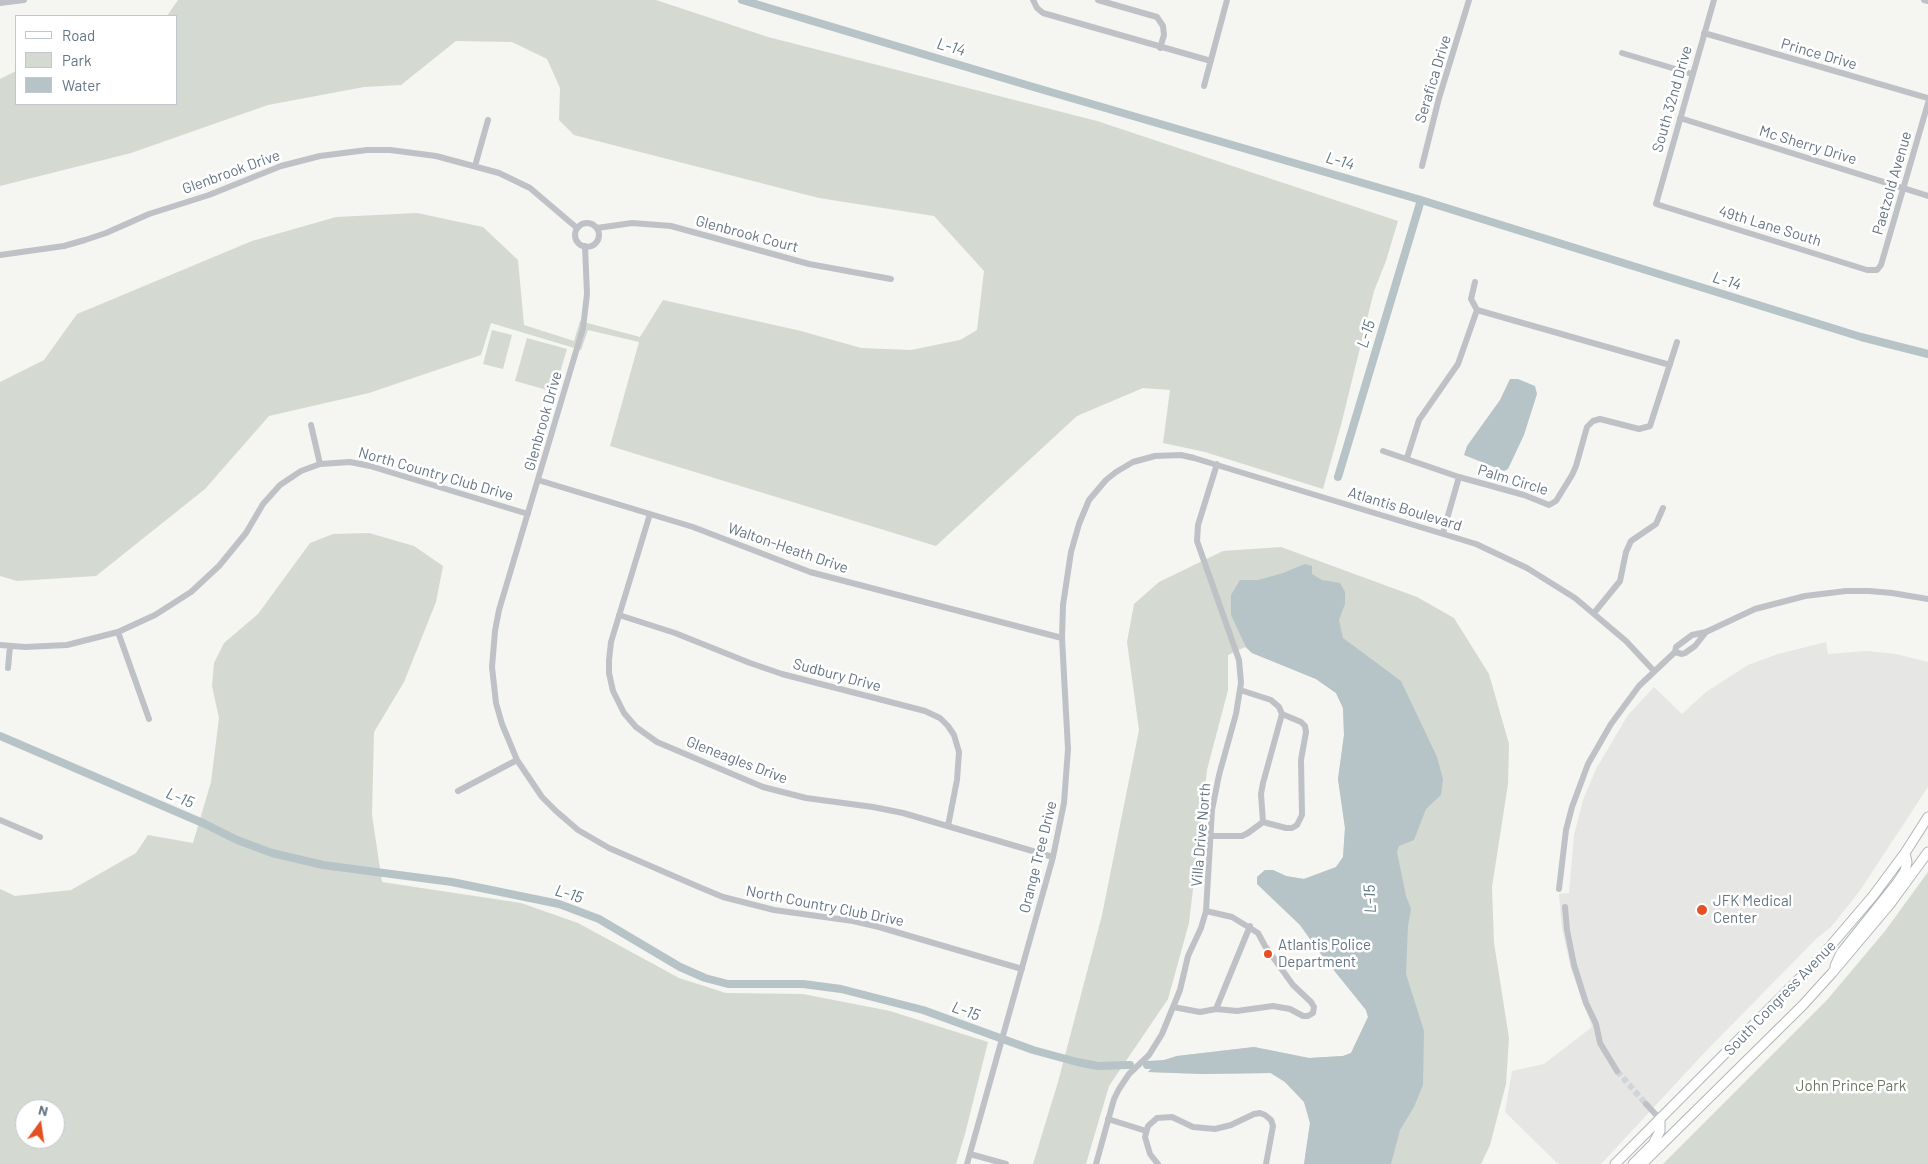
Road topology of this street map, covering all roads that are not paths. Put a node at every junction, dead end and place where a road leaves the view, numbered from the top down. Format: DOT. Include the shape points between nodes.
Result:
graph roads {
  1 [pos="24,0"];
  2 [pos="1033,0"];
  3 [pos="1098,0"];
  4 [pos="1227,0"];
  5 [pos="1469,0"];
  6 [pos="1714,0"];
  7 [pos="1924,0"];
  8 [pos="1928,1"];
  9 [pos="0,3"];
  10 [pos="1704,33"];
  11 [pos="1160,48"];
  12 [pos="1622,52"];
  13 [pos="1211,62"];
  14 [pos="1692,74"];
  15 [pos="1204,86"];
  16 [pos="1928,98"];
  17 [pos="1928,102"];
  18 [pos="1680,118"];
  19 [pos="488,120"];
  20 [pos="475,166"];
  21 [pos="1422,166"];
  22 [pos="1904,188"];
  23 [pos="1928,196"];
  24 [pos="1656,204"];
  25 [pos="576,228"];
  26 [pos="597,228"];
  27 [pos="585,246"];
  28 [pos="0,255"];
  29 [pos="1877,270"];
  30 [pos="891,279"];
  31 [pos="1475,282"];
  32 [pos="1477,310"];
  33 [pos="1677,342"];
  34 [pos="1670,366"];
  35 [pos="311,425"];
  36 [pos="1383,451"];
  37 [pos="1407,458"];
  38 [pos="320,464"];
  39 [pos="1217,464"];
  40 [pos="1116,472"];
  41 [pos="1459,477"];
  42 [pos="538,480"];
  43 [pos="1662,508"];
  44 [pos="528,514"];
  45 [pos="650,514"];
  46 [pos="1443,533"];
  47 [pos="1928,599"];
  48 [pos="1594,613"];
  49 [pos="619,615"];
  50 [pos="118,632"];
  51 [pos="1062,638"];
  52 [pos="0,645"];
  53 [pos="10,646"];
  54 [pos="8,668"];
  55 [pos="1654,671"];
  56 [pos="1240,690"];
  57 [pos="1282,714"];
  58 [pos="149,718"];
  59 [pos="516,760"];
  60 [pos="458,791"];
  61 [pos="1928,817"];
  62 [pos="0,820"];
  63 [pos="1263,822"];
  64 [pos="948,826"];
  65 [pos="1212,836"];
  66 [pos="40,837"];
  67 [pos="1928,852"];
  68 [pos="1905,853"];
  69 [pos="1053,857"];
  70 [pos="1559,889"];
  71 [pos="1565,907"];
  72 [pos="1206,910"];
  73 [pos="1250,926"];
  74 [pos="1022,969"];
  75 [pos="1832,974"];
  76 [pos="1173,1007"];
  77 [pos="1216,1009"];
  78 [pos="1617,1071"];
  79 [pos="1646,1104"];
  80 [pos="1660,1118"];
  81 [pos="1108,1119"];
  82 [pos="1146,1131"];
  83 [pos="970,1154"];
  84 [pos="967,1164"];
  85 [pos="1006,1164"];
  86 [pos="1096,1164"];
  87 [pos="1158,1164"];
  88 [pos="1266,1164"];
  89 [pos="1615,1164"];
  90 [pos="1633,1164"];
  91 [pos="1642,1164"];
  1 -- 9 [label="street"];
  2 -- 11 [label="street" via="1043,13"];
  3 -- 11 [label="street" via="1157,18 1163,26 1164,35"];
  4 -- 13 [label="street"];
  5 -- 21 [label="street, Serafica Drive"];
  6 -- 10 [label="street, South 32nd Drive"];
  7 -- 8 [label="street"];
  10 -- 14 [label="street, South 32nd Drive"];
  10 -- 16 [label="street, Prince Drive"];
  11 -- 13 [label="street"];
  12 -- 14 [label="street"];
  13 -- 15 [label="street"];
  14 -- 18 [label="street, South 32nd Drive"];
  17 -- 22 [label="street, Paetzold Avenue"];
  18 -- 22 [label="street, Mc Sherry Drive"];
  18 -- 24 [label="street, South 32nd Drive"];
  19 -- 20 [label="street"];
  20 -- 25 [label="street, Glenbrook Drive" via="530,188"];
  20 -- 28 [label="street, Glenbrook Drive" via="436,156 390,150 320,156 281,166 149,214 106,234 64,246"];
  22 -- 23 [label="street, Mc Sherry Drive"];
  22 -- 29 [label="street, Paetzold Avenue"];
  24 -- 29 [label="street, 49th Lane South" via="1867,270"];
  25 -- 26 [label="street" via="587,222"];
  25 -- 27 [label="street, Glenbrook Drive" via="576,240"];
  26 -- 27 [label="street" via="597,242"];
  26 -- 30 [label="street, Glenbrook Court" via="632,223 664,225 809,264"];
  27 -- 42 [label="street, Glenbrook Drive" via="586,294 582,328"];
  31 -- 32 [label="street" via="1471,299"];
  32 -- 34 [label="street"];
  32 -- 37 [label="street" via="1458,364 1418,420"];
  33 -- 34 [label="street, Palm Circle"];
  34 -- 41 [label="street, Palm Circle" via="1650,426 1639,429 1600,419 1592,421 1587,427 1576,466 1556,501 1548,505"];
  35 -- 38 [label="street"];
  36 -- 37 [label="street, Palm Circle"];
  37 -- 41 [label="street, Palm Circle"];
  38 -- 44 [label="street, North Country Club Drive" via="357,463"];
  38 -- 50 [label="street, North Country Club Drive" via="301,471 280,485 263,504 233,550 191,592 155,615"];
  39 -- 40 [label="street, Atlantis Boulevard" via="1168,455 1133,462"];
  39 -- 46 [label="street, Atlantis Boulevard"];
  39 -- 56 [label="street, Villa Drive North" via="1196,541 1239,660"];
  40 -- 51 [label="street, Orange Tree Drive" via="1089,500 1079,524 1066,579"];
  41 -- 46 [label="street, Palm Circle"];
  42 -- 44 [label="street, Glenbrook Drive"];
  42 -- 45 [label="street, Walton-Heath Drive"];
  43 -- 48 [label="street" via="1656,524 1631,542 1620,581"];
  44 -- 59 [label="street, North Country Club Drive" via="499,610 493,646 496,703"];
  45 -- 49 [label="street, Gleneagles Drive"];
  45 -- 51 [label="street, Walton-Heath Drive" via="810,572"];
  46 -- 48 [label="street, Atlantis Boulevard" via="1476,544 1527,568"];
  47 -- 55 [label="street" via="1869,591 1817,594 1782,601 1754,609 1706,632 1695,646 1682,654 1675,652"];
  48 -- 55 [label="street, Atlantis Boulevard"];
  49 -- 64 [label="street, Gleneagles Drive" via="610,648 610,679 624,713 646,735 762,787 806,798 873,807"];
  49 -- 64 [label="street, Sudbury Drive" via="774,671 925,711 940,718 954,735 959,752"];
  50 -- 53 [label="street, North Country Club Drive" via="46,647"];
  50 -- 58 [label="street"];
  51 -- 69 [label="street, Orange Tree Drive" via="1068,749 1064,803"];
  52 -- 53 [label="street, North Country Club Drive"];
  53 -- 54 [label="street"];
  55 -- 70 [label="street" via="1611,724 1585,771 1566,830"];
  56 -- 57 [label="street" via="1271,700"];
  56 -- 65 [label="street, Villa Drive North" via="1212,810"];
  57 -- 63 [label="street" via="1261,794"];
  57 -- 63 [label="street" via="1301,722 1306,732 1301,760 1302,815 1292,828"];
  59 -- 60 [label="street"];
  59 -- 74 [label="street, North Country Club Drive" via="542,797 578,830 609,848 698,887 774,910 879,927"];
  61 -- 68 [label="main road, South Congress Avenue"];
  62 -- 66 [label="street"];
  63 -- 65 [label="street" via="1242,836"];
  64 -- 69 [label="street, Gleneagles Drive"];
  65 -- 72 [label="street, Villa Drive North"];
  67 -- 75 [label="main road, South Congress Avenue" via="1896,897"];
  68 -- 75 [label="main road" via="1905,871 1840,953"];
  68 -- 80 [label="main road, South Congress Avenue" via="1821,957"];
  69 -- 74 [label="street, Orange Tree Drive"];
  71 -- 78 [label="street" via="1566,930 1586,1003 1596,1024 1600,1043"];
  72 -- 73 [label="street" via="1232,916"];
  72 -- 76 [label="street, Villa Drive North"];
  73 -- 77 [label="street"];
  73 -- 77 [label="street" via="1293,985 1311,1002 1313,1013 1303,1016 1290,1009 1273,1006 1237,1011"];
  74 -- 83 [label="street, Orange Tree Drive"];
  75 -- 91 [label="main road, South Congress Avenue"];
  76 -- 77 [label="street" via="1200,1012"];
  76 -- 81 [label="street, Villa Drive North" via="1156,1046 1122,1084"];
  79 -- 80 [label="street"];
  80 -- 89 [label="main road, South Congress Avenue"];
  80 -- 90 [label="main road" via="1660,1131 1656,1138"];
  81 -- 82 [label="street"];
  81 -- 86 [label="street, Villa Drive North"];
  82 -- 87 [label="street" via="1147,1148"];
  82 -- 88 [label="street" via="1152,1121 1166,1116 1193,1127 1215,1129 1260,1113 1271,1120 1273,1126"];
  83 -- 84 [label="street, Orange Tree Drive"];
  83 -- 85 [label="street"];
}
